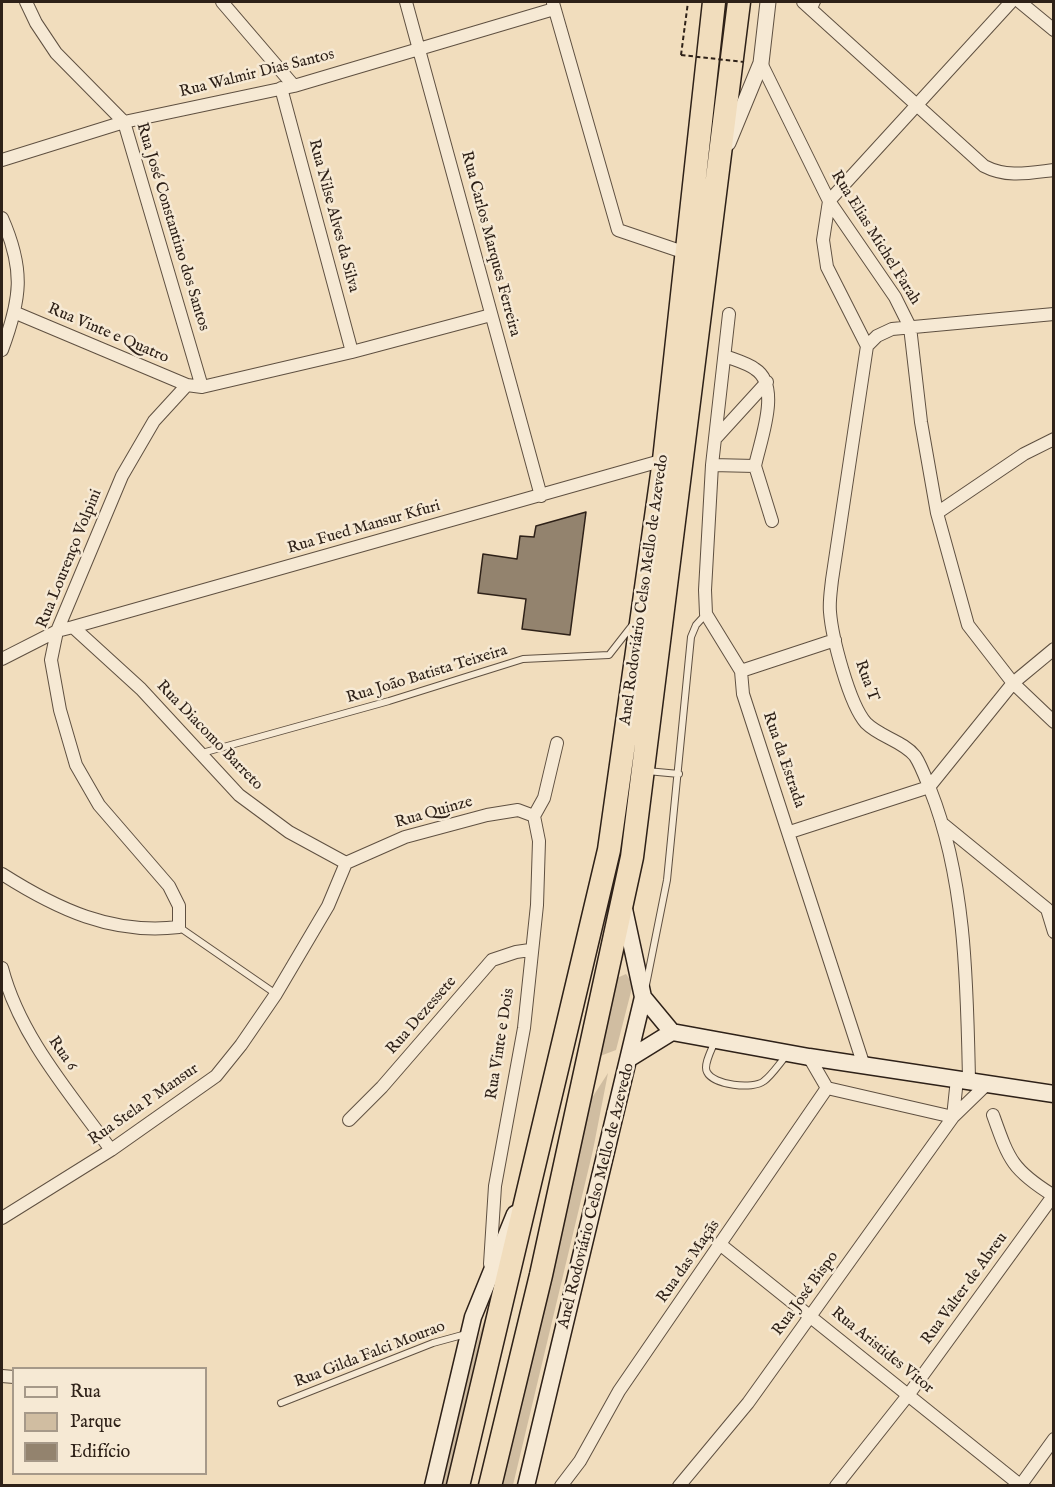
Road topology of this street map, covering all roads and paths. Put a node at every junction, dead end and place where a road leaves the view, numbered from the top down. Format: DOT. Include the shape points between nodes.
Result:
graph roads {
  1 [pos="26,2"];
  2 [pos="222,2"];
  3 [pos="406,2"];
  4 [pos="688,2"];
  5 [pos="714,2"];
  6 [pos="739,2"];
  7 [pos="768,2"];
  8 [pos="803,2"];
  9 [pos="1011,2"];
  10 [pos="1020,2"];
  11 [pos="553,5"];
  12 [pos="815,6"];
  13 [pos="1053,30"];
  14 [pos="420,47"];
  15 [pos="744,62"];
  16 [pos="761,63"];
  17 [pos="287,87"];
  18 [pos="918,106"];
  19 [pos="124,122"];
  20 [pos="721,159"];
  21 [pos="2,160"];
  22 [pos="1053,170"];
  23 [pos="829,201"];
  24 [pos="2,218"];
  25 [pos="686,253"];
  26 [pos="16,313"];
  27 [pos="729,314"];
  28 [pos="1053,314"];
  29 [pos="491,315"];
  30 [pos="910,327"];
  31 [pos="867,346"];
  32 [pos="2,350"];
  33 [pos="352,352"];
  34 [pos="725,356"];
  35 [pos="767,382"];
  36 [pos="187,385"];
  37 [pos="202,387"];
  38 [pos="715,439"];
  39 [pos="1053,439"];
  40 [pos="663,460"];
  41 [pos="712,465"];
  42 [pos="754,466"];
  43 [pos="541,496"];
  44 [pos="937,513"];
  45 [pos="772,521"];
  46 [pos="643,611"];
  47 [pos="706,614"];
  48 [pos="73,627"];
  49 [pos="57,632"];
  50 [pos="835,640"];
  51 [pos="1053,649"];
  52 [pos="2,659"];
  53 [pos="741,671"];
  54 [pos="1013,683"];
  55 [pos="1053,722"];
  56 [pos="557,743"];
  57 [pos="202,753"];
  58 [pos="643,770"];
  59 [pos="679,774"];
  60 [pos="929,787"];
  61 [pos="534,816"];
  62 [pos="944,825"];
  63 [pos="790,832"];
  64 [pos="346,863"];
  65 [pos="2,874"];
  66 [pos="624,905"];
  67 [pos="1050,907"];
  68 [pos="179,927"];
  69 [pos="1053,932"];
  70 [pos="530,951"];
  71 [pos="2,968"];
  72 [pos="276,993"];
  73 [pos="643,997"];
  74 [pos="672,1032"];
  75 [pos="715,1040"];
  76 [pos="788,1053"];
  77 [pos="630,1058"];
  78 [pos="809,1058"];
  79 [pos="864,1066"];
  80 [pos="963,1080"];
  81 [pos="987,1084"];
  82 [pos="827,1088"];
  83 [pos="1053,1094"];
  84 [pos="993,1114"];
  85 [pos="953,1117"];
  86 [pos="350,1120"];
  87 [pos="111,1150"];
  88 [pos="533,1172"];
  89 [pos="1053,1196"];
  90 [pos="2,1218"];
  91 [pos="721,1245"];
  92 [pos="487,1277"];
  93 [pos="812,1316"];
  94 [pos="469,1333"];
  95 [pos="909,1394"];
  96 [pos="281,1403"];
  97 [pos="1053,1439"];
  98 [pos="433,1485"];
  99 [pos="458,1485"];
  100 [pos="490,1485"];
  101 [pos="526,1485"];
  102 [pos="561,1485"];
  103 [pos="679,1485"];
  104 [pos="836,1485"];
  105 [pos="1020,1485"];
  1 -- 19 [label="street, Rua José Constantino dos Santos" via="56,53"];
  2 -- 17 [label="street"];
  3 -- 14 [label="street, Rua Carlos Marques Ferreira"];
  4 -- 15 [label="path, bridge" via="681,54"];
  5 -- 25 [label="highway, Anel Rodoviário Celso Mello de Azevedo"];
  6 -- 20 [label="highway, Anel Rodoviário Celso Mello de Azevedo"];
  7 -- 16 [label="street"];
  8 -- 12 [label="street"];
  9 -- 18 [label="street"];
  10 -- 13 [label="street"];
  11 -- 14 [label="street, Rua Walmir Dias Santos"];
  11 -- 25 [label="street" via="618,230"];
  12 -- 18 [label="street"];
  14 -- 17 [label="street, Rua Walmir Dias Santos"];
  14 -- 29 [label="street, Rua Carlos Marques Ferreira"];
  16 -- 20 [label="street"];
  16 -- 23 [label="street, Rua Elias Michel Farah"];
  17 -- 19 [label="street, Rua Walmir Dias Santos"];
  17 -- 33 [label="street, Rua Nilse Alves da Silva"];
  18 -- 22 [label="street" via="984,166 997,173"];
  18 -- 23 [label="street"];
  19 -- 21 [label="street, Rua Walmir Dias Santos"];
  19 -- 37 [label="street, Rua José Constantino dos Santos"];
  20 -- 58 [label="highway, Anel Rodoviário Celso Mello de Azevedo"];
  23 -- 30 [label="street, Rua Elias Michel Farah" via="895,297"];
  23 -- 31 [label="street" via="823,240 827,267"];
  24 -- 26 [label="street" via="19,273"];
  25 -- 40 [label="highway, Anel Rodoviário Celso Mello de Azevedo"];
  26 -- 32 [label="street"];
  26 -- 36 [label="street, Rua Vinte e Quatro"];
  27 -- 34 [label="street"];
  28 -- 30 [label="street"];
  29 -- 33 [label="street"];
  29 -- 43 [label="street, Rua Carlos Marques Ferreira"];
  30 -- 31 [label="street" via="892,329"];
  30 -- 44 [label="street, Rua Elias Michel Farah"];
  31 -- 50 [label="street, Rua T" via="831,580"];
  33 -- 37 [label="street"];
  34 -- 35 [label="street" via="757,369"];
  34 -- 38 [label="street"];
  35 -- 38 [label="street"];
  35 -- 42 [label="street" via="770,401"];
  36 -- 37 [label="street"];
  36 -- 49 [label="street, Rua Lourenço Volpini" via="154,421 122,476"];
  38 -- 41 [label="street"];
  39 -- 44 [label="street"];
  40 -- 43 [label="street, Rua Fued Mansur Kfuri"];
  40 -- 46 [label="highway, Anel Rodoviário Celso Mello de Azevedo"];
  41 -- 42 [label="street"];
  41 -- 47 [label="street"];
  42 -- 45 [label="street"];
  43 -- 48 [label="street, Rua Fued Mansur Kfuri"];
  44 -- 54 [label="street, Rua Elias Michel Farah" via="968,625"];
  46 -- 57 [label="lane, Rua João Batista Teixeira" via="609,655 523,659"];
  46 -- 88 [label="highway, Anel Rodoviário Celso Mello de Azevedo" via="599,900"];
  47 -- 53 [label="street, Rua da Estrada"];
  47 -- 59 [label="lane" via="691,638"];
  48 -- 49 [label="street"];
  48 -- 57 [label="street, Rua Diacomo Barreto" via="141,689"];
  49 -- 52 [label="street"];
  49 -- 68 [label="street, Rua Lourenço Volpini" via="51,660 76,765 99,804 169,886 179,906"];
  50 -- 53 [label="street"];
  50 -- 60 [label="street, Rua T" via="855,706 872,728 915,757"];
  51 -- 54 [label="street"];
  53 -- 63 [label="street, Rua da Estrada" via="743,694"];
  54 -- 55 [label="street, Rua Elias Michel Farah"];
  54 -- 60 [label="street"];
  56 -- 61 [label="street" via="544,798"];
  57 -- 64 [label="street, Rua Diacomo Barreto" via="239,795 289,832"];
  58 -- 59 [label="lane"];
  58 -- 66 [label="highway, Anel Rodoviário Celso Mello de Azevedo"];
  59 -- 73 [label="lane" via="667,880"];
  60 -- 62 [label="street, Rua T"];
  60 -- 63 [label="street"];
  61 -- 64 [label="street, Rua Quinze" via="518,810 488,815 405,837"];
  61 -- 70 [label="street, Rua Vinte e Dois" via="539,841 537,905"];
  62 -- 67 [label="street"];
  62 -- 80 [label="street, Rua T" via="966,961"];
  63 -- 79 [label="street, Rua da Estrada"];
  64 -- 72 [label="street, Rua Stela P Mansur" via="328,906"];
  65 -- 68 [label="street" via="69,912 120,927"];
  66 -- 73 [label="main road, Anel Rodoviário Celso Mello de Azevedo"];
  66 -- 100 [label="highway, Anel Rodoviário Celso Mello de Azevedo"];
  67 -- 69 [label="street"];
  68 -- 72 [label="lane"];
  70 -- 86 [label="street, Rua Dezessete" via="492,960"];
  70 -- 92 [label="street, Rua Vinte e Dois" via="524,1028 495,1186 492,1258"];
  71 -- 87 [label="street, Rua 6" via="6,986 34,1044"];
  72 -- 87 [label="street, Rua Stela P Mansur" via="216,1076"];
  73 -- 74 [label="main road"];
  73 -- 77 [label="main road, Anel Rodoviário Celso Mello de Azevedo"];
  74 -- 75 [label="main road"];
  74 -- 77 [label="main road"];
  75 -- 76 [label="main road"];
  75 -- 76 [label="lane" via="706,1068 708,1074 738,1086 763,1082"];
  76 -- 78 [label="main road"];
  77 -- 101 [label="main road, Anel Rodoviário Celso Mello de Azevedo"];
  78 -- 79 [label="main road"];
  78 -- 82 [label="street"];
  79 -- 80 [label="main road"];
  80 -- 81 [label="main road"];
  80 -- 85 [label="street, Rua José Bispo"];
  81 -- 83 [label="main road"];
  81 -- 85 [label="street, Rua José Bispo"];
  82 -- 85 [label="street"];
  82 -- 91 [label="street, Rua das Maçãs"];
  84 -- 89 [label="street" via="1007,1156 1021,1174"];
  85 -- 93 [label="street, Rua José Bispo"];
  87 -- 90 [label="street, Rua Stela P Mansur"];
  88 -- 92 [label="main road, Anel Rodoviário Celso Mello de Azevedo"];
  88 -- 99 [label="highway, Anel Rodoviário Celso Mello de Azevedo"];
  89 -- 95 [label="street, Rua Valter de Abreu"];
  91 -- 93 [label="street, Rua Aristides Vitor"];
  91 -- 102 [label="street, Rua das Maçãs" via="619,1391 580,1461"];
  92 -- 94 [label="main road, Anel Rodoviário Celso Mello de Azevedo"];
  93 -- 95 [label="street, Rua Aristides Vitor"];
  93 -- 103 [label="street, Rua José Bispo" via="748,1403"];
  94 -- 96 [label="lane, Rua Gilda Falci Mourao" via="433,1343"];
  94 -- 98 [label="main road, Anel Rodoviário Celso Mello de Azevedo"];
  95 -- 104 [label="street, Rua Valter de Abreu"];
  95 -- 105 [label="street, Rua Aristides Vitor"];
  97 -- 105 [label="street"];
}
